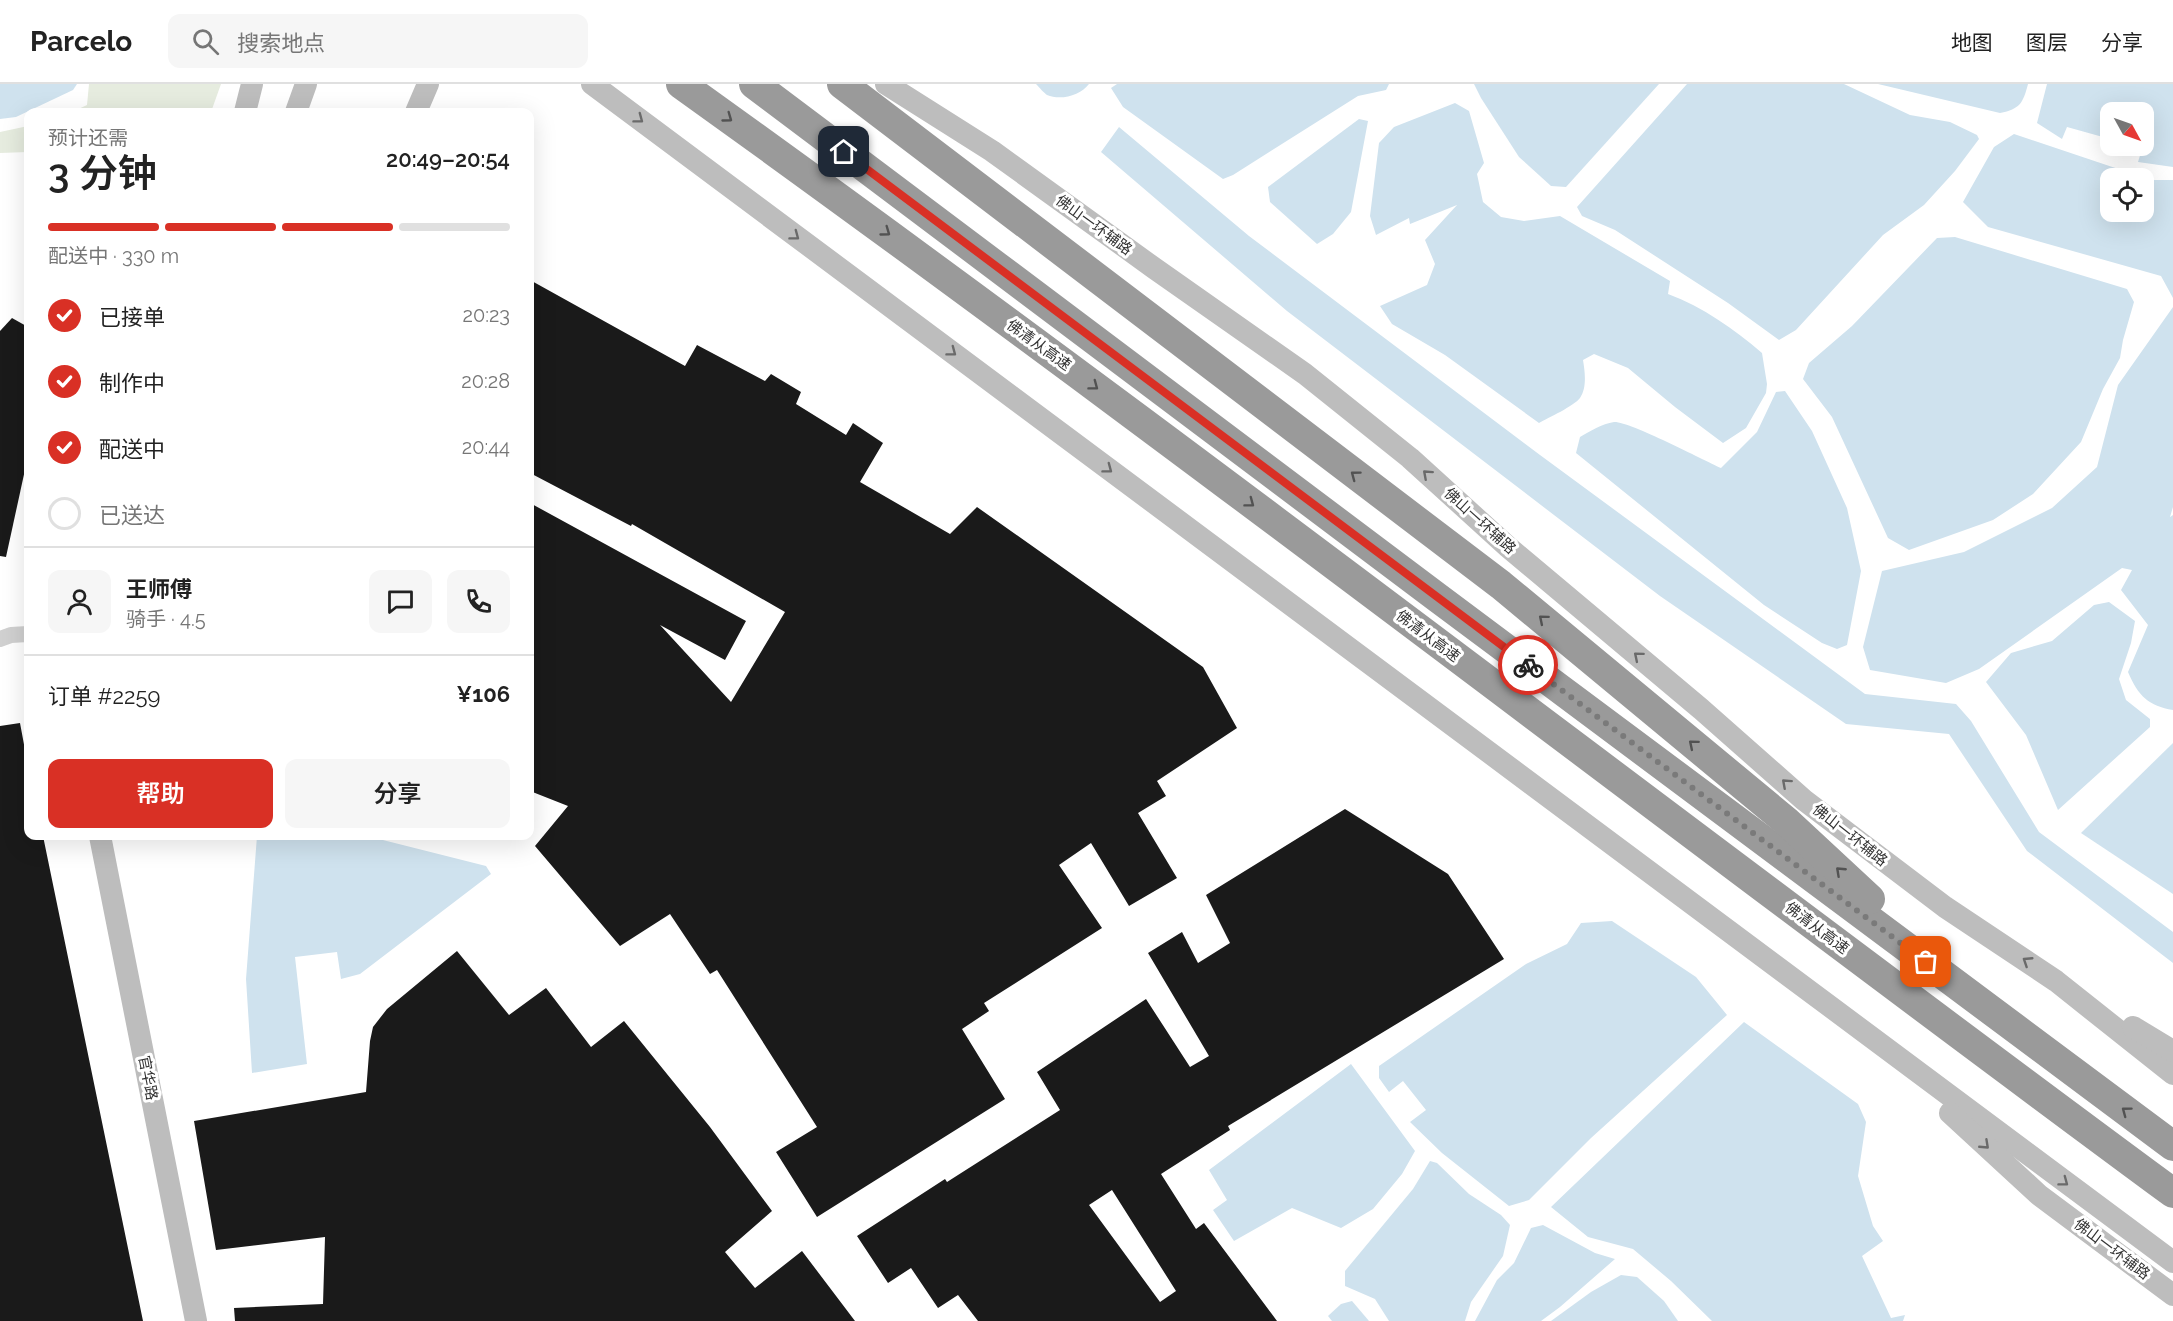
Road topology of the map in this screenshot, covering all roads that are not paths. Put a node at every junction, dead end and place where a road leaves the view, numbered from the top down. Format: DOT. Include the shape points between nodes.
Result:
graph roads {
  1 [pos="252,84"];
  2 [pos="306,84"];
  3 [pos="428,84"];
  4 [pos="592,84"];
  5 [pos="681,84"];
  6 [pos="754,84"];
  7 [pos="842,84"];
  8 [pos="886,84"];
  9 [pos="246,108"];
  10 [pos="297,108"];
  11 [pos="418,108"];
  12 [pos="24,634"];
  13 [pos="0,639"];
  14 [pos="100,840"];
  15 [pos="2056,981"];
  16 [pos="1992,1010"];
  17 [pos="1865,1034"];
  18 [pos="2173,1051"];
  19 [pos="2173,1074"];
  20 [pos="2173,1146"];
  21 [pos="2173,1193"];
  22 [pos="2173,1262"];
  23 [pos="2173,1295"];
  24 [pos="196,1321"];
  1 -- 9 [label="main road"];
  2 -- 10 [label="main road"];
  3 -- 11 [label="main road"];
  4 -- 17 [label="main road, one-way"];
  5 -- 21 [label="highway, 佛清从高速, one-way" via="1077,373"];
  6 -- 16 [label="highway"];
  16 -- 7 [label="highway, one-way" via="1786,821 1501,585"];
  15 -- 8 [label="main road, 佛山一环辅路, one-way" via="1945,907 1804,800 1410,458 1305,374 992,151"];
  12 -- 13 [label="street"];
  14 -- 24 [label="main road, 官华路"];
  15 -- 18 [label="main road, 佛山一环辅路"];
  15 -- 19 [label="main road, 佛山一环辅路"];
  20 -- 16 [label="highway, one-way"];
  17 -- 22 [label="main road, one-way"];
  17 -- 23 [label="main road, 佛山一环辅路, one-way" via="2039,1195"];
}
